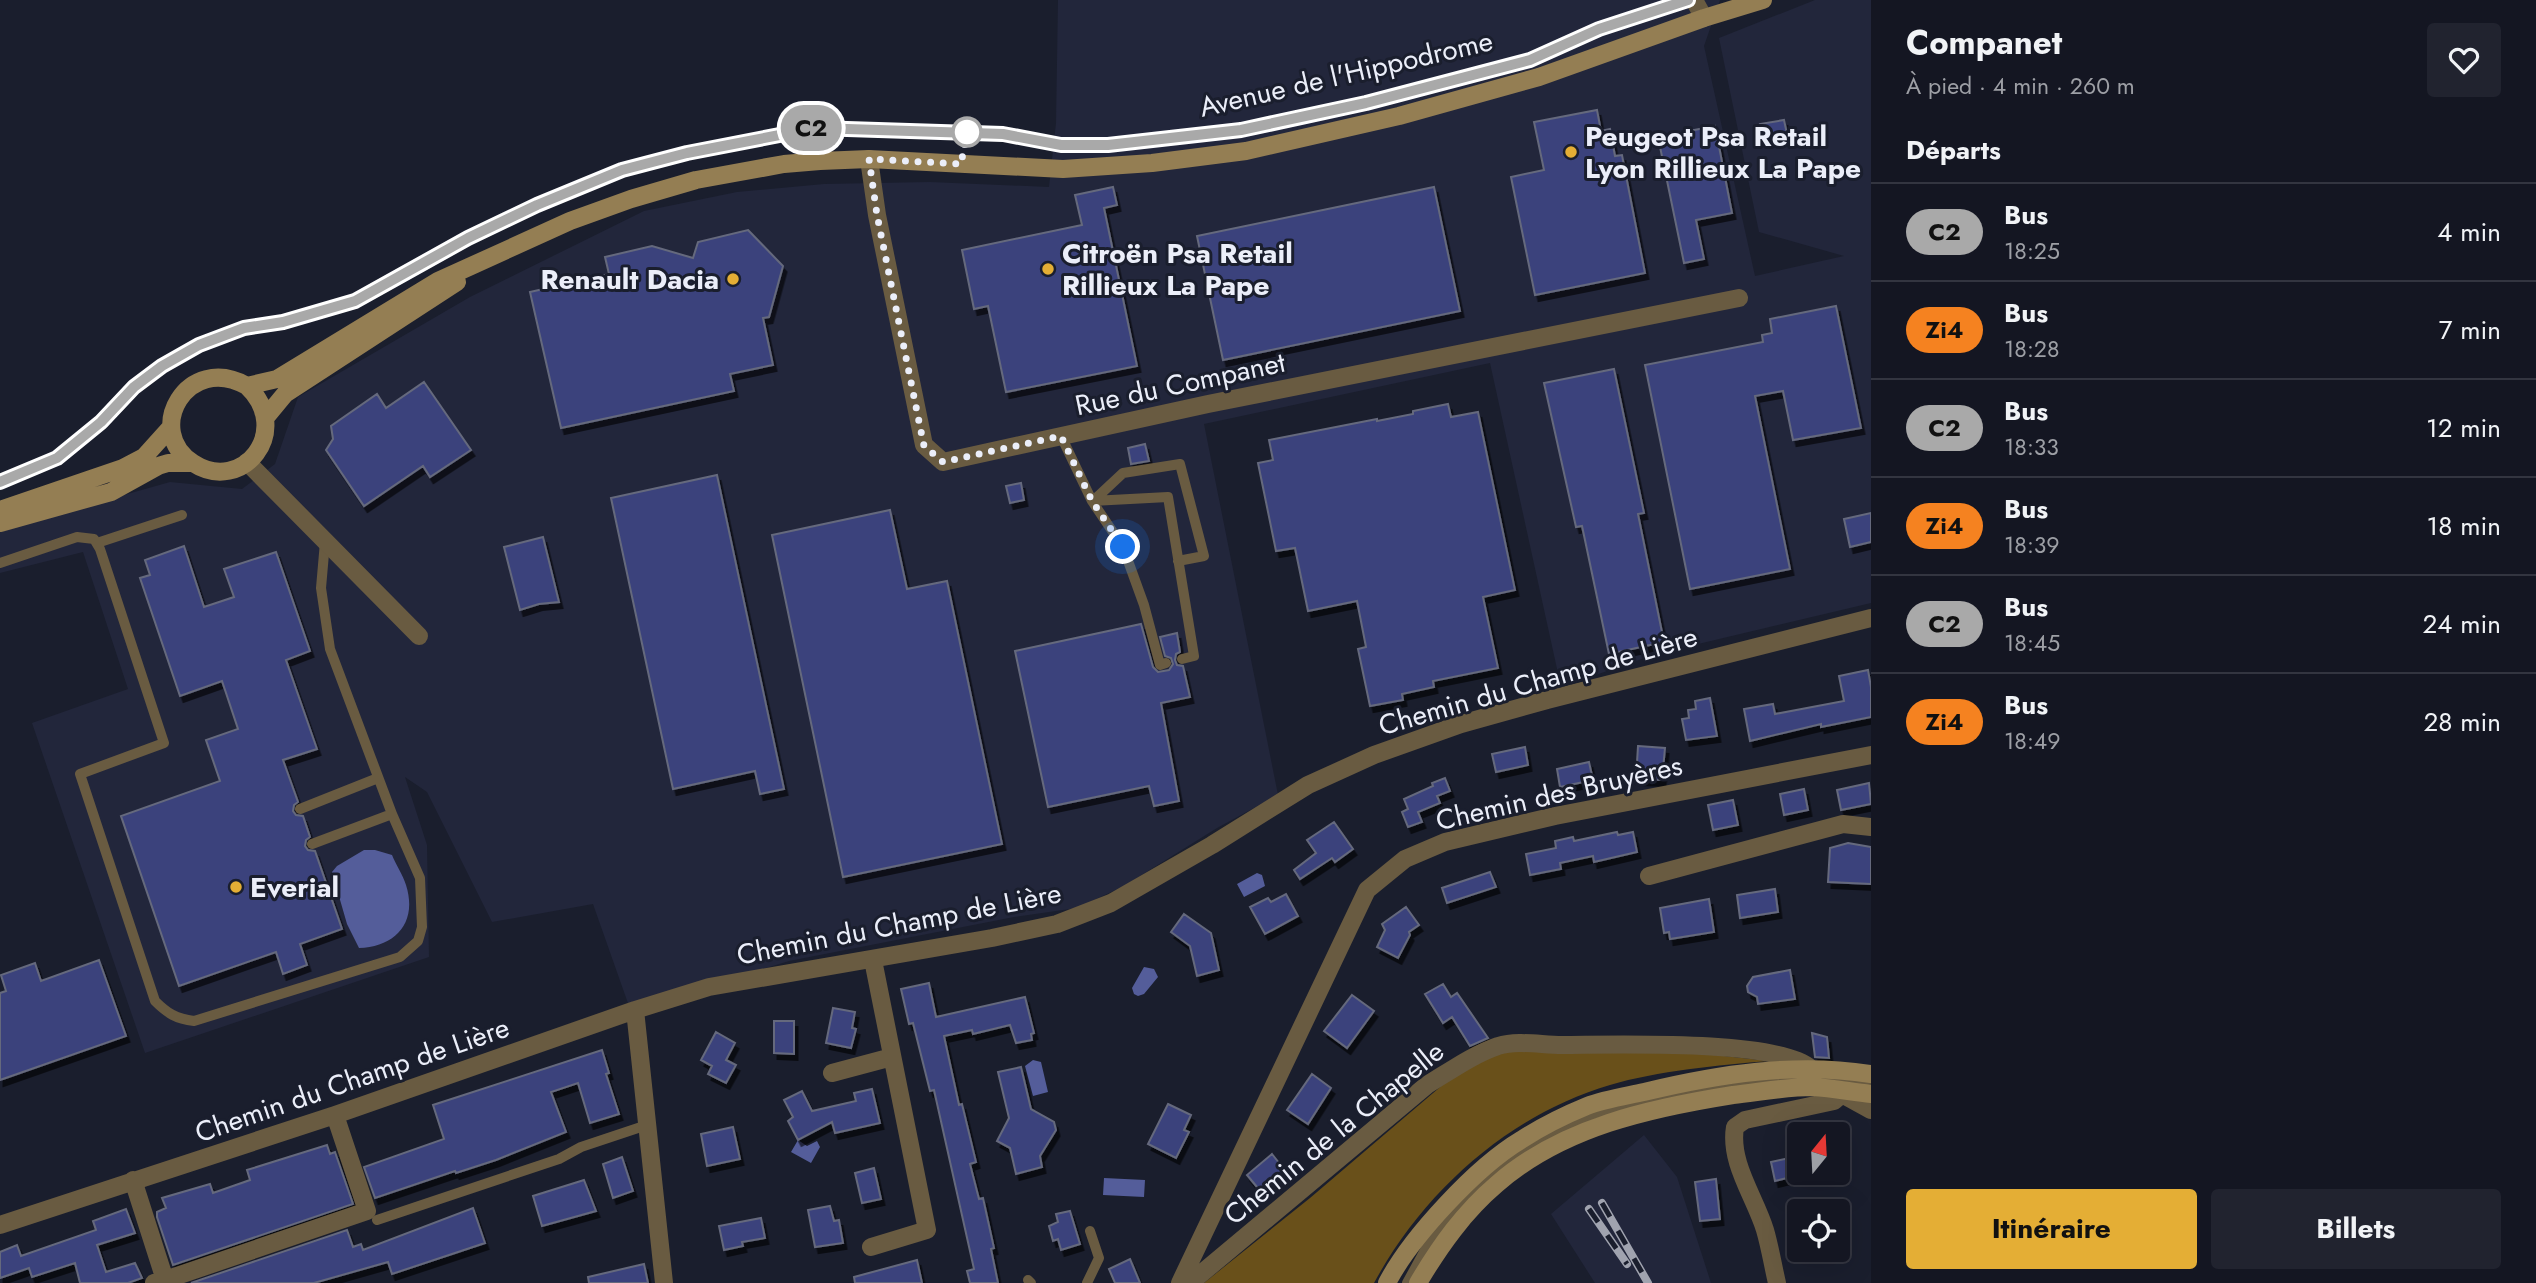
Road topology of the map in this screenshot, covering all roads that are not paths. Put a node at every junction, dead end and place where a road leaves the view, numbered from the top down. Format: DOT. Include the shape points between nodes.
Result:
graph roads {
  1 [pos="1688,0"];
  2 [pos="1694,0"];
  3 [pos="1763,0"];
  4 [pos="1704,18"];
  5 [pos="869,159"];
  6 [pos="485,261"];
  7 [pos="1739,298"];
  8 [pos="247,386"];
  9 [pos="266,417"];
  10 [pos="171,427"];
  11 [pos="1061,436"];
  12 [pos="247,462"];
  13 [pos="192,463"];
  14 [pos="0,482"];
  15 [pos="1092,501"];
  16 [pos="0,510"];
  17 [pos="181,515"];
  18 [pos="0,523"];
  19 [pos="325,541"];
  20 [pos="97,544"];
  21 [pos="1178,561"];
  22 [pos="0,564"];
  23 [pos="1871,618"];
  24 [pos="419,636"];
  25 [pos="1182,659"];
  26 [pos="1166,663"];
  27 [pos="1871,755"];
  28 [pos="379,778"];
  29 [pos="300,808"];
  30 [pos="392,814"];
  31 [pos="1871,827"];
  32 [pos="312,844"];
  33 [pos="1649,876"];
  34 [pos="873,960"];
  35 [pos="635,1010"];
  36 [pos="892,1057"];
  37 [pos="1810,1068"];
  38 [pos="832,1073"];
  39 [pos="1871,1074"];
  40 [pos="1845,1084"];
  41 [pos="1871,1084"];
  42 [pos="1871,1094"];
  43 [pos="1871,1110"];
  44 [pos="335,1115"];
  45 [pos="647,1125"];
  46 [pos="133,1180"];
  47 [pos="377,1220"];
  48 [pos="0,1225"];
  49 [pos="1090,1231"];
  50 [pos="871,1247"];
  51 [pos="160,1281"];
  52 [pos="664,1283"];
  53 [pos="1087,1283"];
  54 [pos="1180,1283"];
  55 [pos="1190,1283"];
  56 [pos="1387,1283"];
  57 [pos="1407,1283"];
  58 [pos="1418,1283"];
  59 [pos="1777,1283"];
  1 -- 14 [label="lane, Avenue de l'Hippodrome" via="1599,29 1530,60 1241,130 1108,145 1061,145 1003,134 816,128 622,170 468,238 355,301 244,328 199,345 134,387 57,458"];
  2 -- 4 [label="street"];
  3 -- 4 [label="main road, Avenue de l'Hippodrome"];
  4 -- 5 [label="main road, Avenue de l'Hippodrome" via="1539,77 1399,116 1246,151 1063,169"];
  5 -- 6 [label="main road, Avenue de l'Hippodrome" via="784,164 696,180 570,221"];
  5 -- 11 [label="street, Rue du Companet" via="924,446 943,462"];
  6 -- 8 [label="main road, Avenue de l'Hippodrome" via="438,281 277,379"];
  6 -- 9 [label="main road, Avenue de l'Hippodrome" via="436,298 285,394"];
  7 -- 11 [label="street, Rue du Companet"];
  8 -- 9 [label="main road"];
  8 -- 10 [label="main road, Avenue de l'Hippodrome" via="222,377 196,382 177,401"];
  9 -- 12 [label="main road, Avenue de l'Hippodrome" via="263,442"];
  10 -- 13 [label="main road" via="181,453"];
  10 -- 16 [label="main road, Avenue de l'Hippodrome" via="134,463"];
  11 -- 15 [label="lane"];
  12 -- 13 [label="main road" via="220,471"];
  12 -- 19 [label="street"];
  13 -- 18 [label="main road" via="158,466 111,492"];
  15 -- 21 [label="lane" via="1168,497"];
  15 -- 21 [label="lane" via="1123,473 1180,464 1204,556"];
  15 -- 26 [label="lane" via="1123,547 1160,665"];
  17 -- 20 [label="lane"];
  19 -- 24 [label="street"];
  19 -- 28 [label="lane" via="321,588 330,649"];
  20 -- 22 [label="lane" via="94,539 77,537"];
  20 -- 30 [label="lane" via="164,743 80,774 155,1001 167,1013 194,1021 409,951 422,927 420,878"];
  21 -- 25 [label="lane" via="1194,656"];
  23 -- 34 [label="street, Chemin du Champ de Lière" via="1461,724 1308,785 1111,903 1057,924"];
  27 -- 54 [label="street, Chemin des Bruyères" via="1555,816 1445,842 1405,859 1367,890"];
  28 -- 29 [label="lane"];
  28 -- 30 [label="lane"];
  30 -- 32 [label="lane"];
  31 -- 33 [label="street" via="1843,824"];
  34 -- 35 [label="street, Chemin du Champ de Lière" via="709,987"];
  34 -- 36 [label="street"];
  35 -- 44 [label="street, Chemin du Champ de Lière"];
  35 -- 45 [label="street"];
  36 -- 38 [label="street"];
  36 -- 50 [label="street" via="927,1230"];
  37 -- 40 [label="main road"];
  37 -- 55 [label="street, Chemin de la Chapelle" via="1802,1061 1776,1055 1678,1045 1499,1046 1427,1085"];
  37 -- 56 [label="main road" via="1753,1071 1677,1084 1589,1105 1542,1128 1519,1140 1466,1184 1420,1234"];
  39 -- 40 [label="main road"];
  40 -- 41 [label="lane"];
  40 -- 42 [label="main road"];
  40 -- 43 [label="street"];
  40 -- 57 [label="lane" via="1808,1077 1749,1084 1664,1096 1594,1114 1531,1146 1472,1191 1430,1241"];
  40 -- 58 [label="main road" via="1703,1100 1640,1113 1586,1131 1498,1182 1448,1235"];
  40 -- 59 [label="street" via="1834,1101 1745,1120 1735,1127 1737,1161 1765,1230"];
  44 -- 46 [label="street, Chemin du Champ de Lière"];
  44 -- 51 [label="street" via="367,1211"];
  45 -- 47 [label="lane"];
  45 -- 52 [label="street"];
  46 -- 48 [label="street, Chemin du Champ de Lière"];
  46 -- 51 [label="street"];
  49 -- 53 [label="lane" via="1099,1258"];
}
